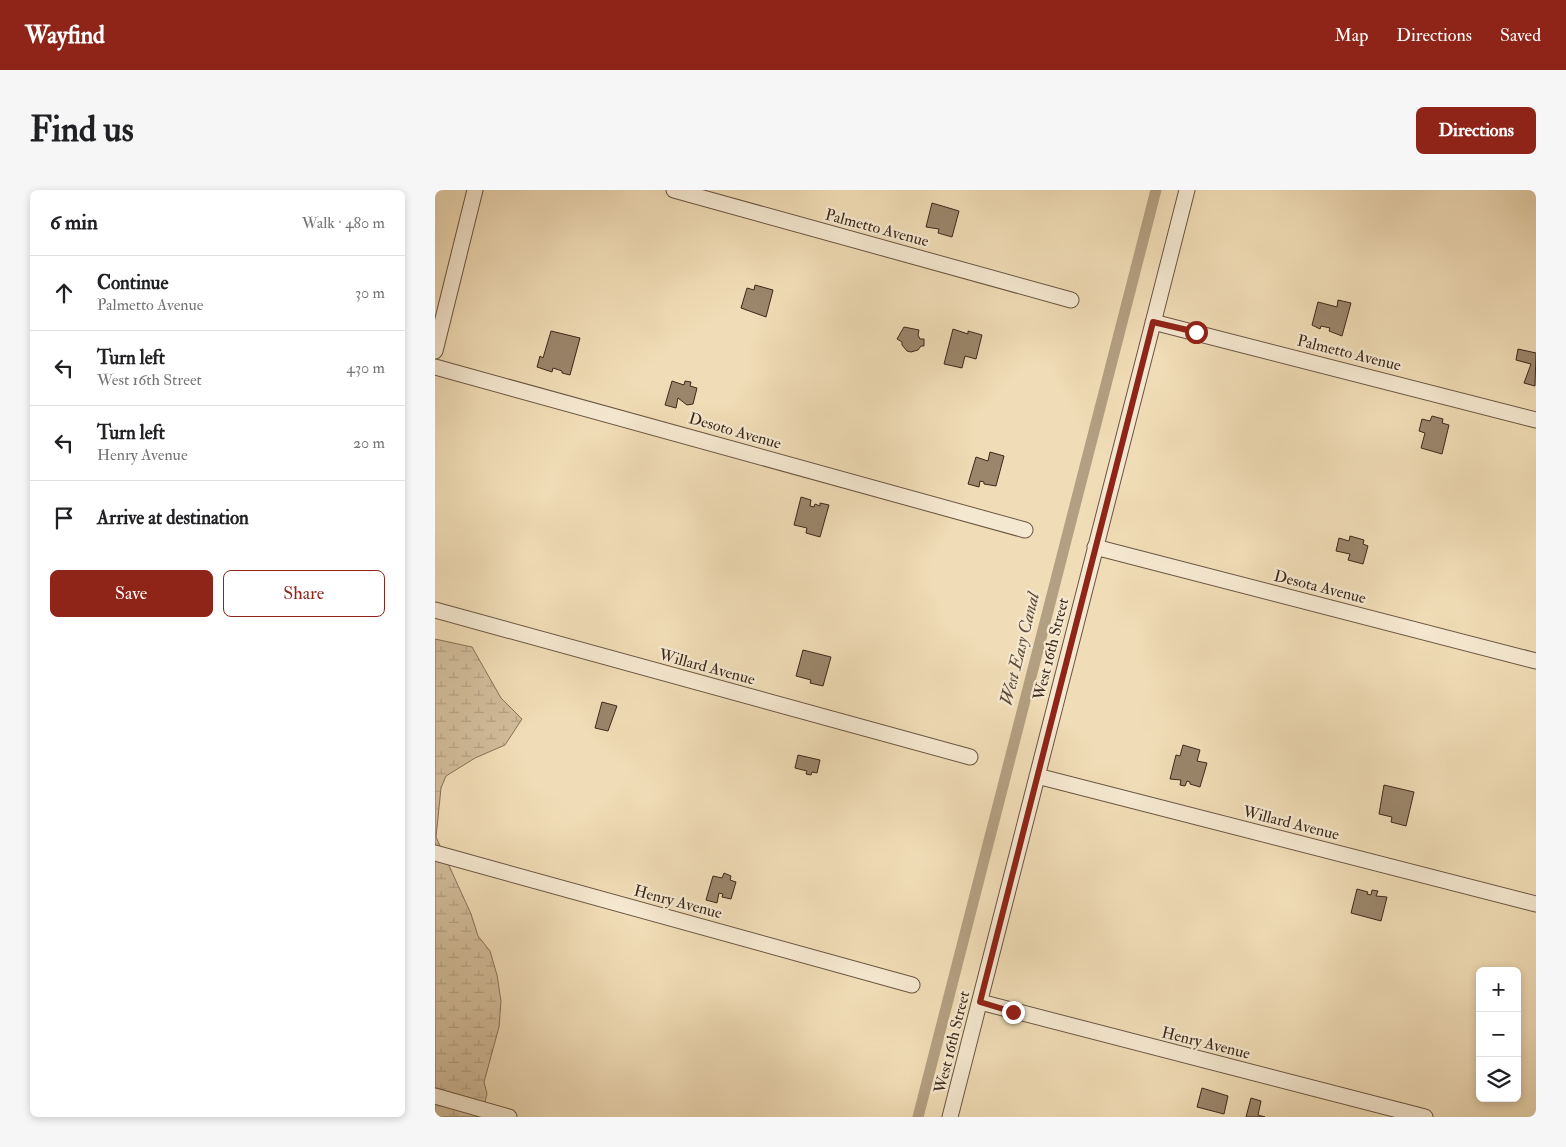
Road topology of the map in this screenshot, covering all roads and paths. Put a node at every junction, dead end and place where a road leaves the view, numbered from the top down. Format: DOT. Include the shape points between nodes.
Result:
graph roads {
  1 [pos="475,190"];
  2 [pos="674,190"];
  3 [pos="1187,190"];
  4 [pos="1071,300"];
  5 [pos="1153,322"];
  6 [pos="435,351"];
  7 [pos="435,367"];
  8 [pos="1536,420"];
  9 [pos="1025,530"];
  10 [pos="1095,547"];
  11 [pos="435,610"];
  12 [pos="1536,661"];
  13 [pos="970,757"];
  14 [pos="1037,776"];
  15 [pos="435,853"];
  16 [pos="1536,904"];
  17 [pos="912,985"];
  18 [pos="980,1002"];
  19 [pos="435,1096"];
  20 [pos="509,1117"];
  21 [pos="950,1117"];
  22 [pos="1425,1117"];
  1 -- 6 [label="street"];
  2 -- 4 [label="street, Palmetto Avenue"];
  3 -- 5 [label="street, West 16th Street"];
  5 -- 8 [label="street, Palmetto Avenue"];
  5 -- 10 [label="street, West 16th Street"];
  7 -- 9 [label="street, Desoto Avenue"];
  10 -- 12 [label="street, Desota Avenue"];
  10 -- 14 [label="street, West 16th Street"];
  11 -- 13 [label="street, Willard Avenue"];
  14 -- 16 [label="street, Willard Avenue"];
  14 -- 18 [label="street, West 16th Street"];
  15 -- 17 [label="street, Henry Avenue"];
  18 -- 21 [label="street, West 16th Street"];
  18 -- 22 [label="street, Henry Avenue"];
  19 -- 20 [label="street"];
}
